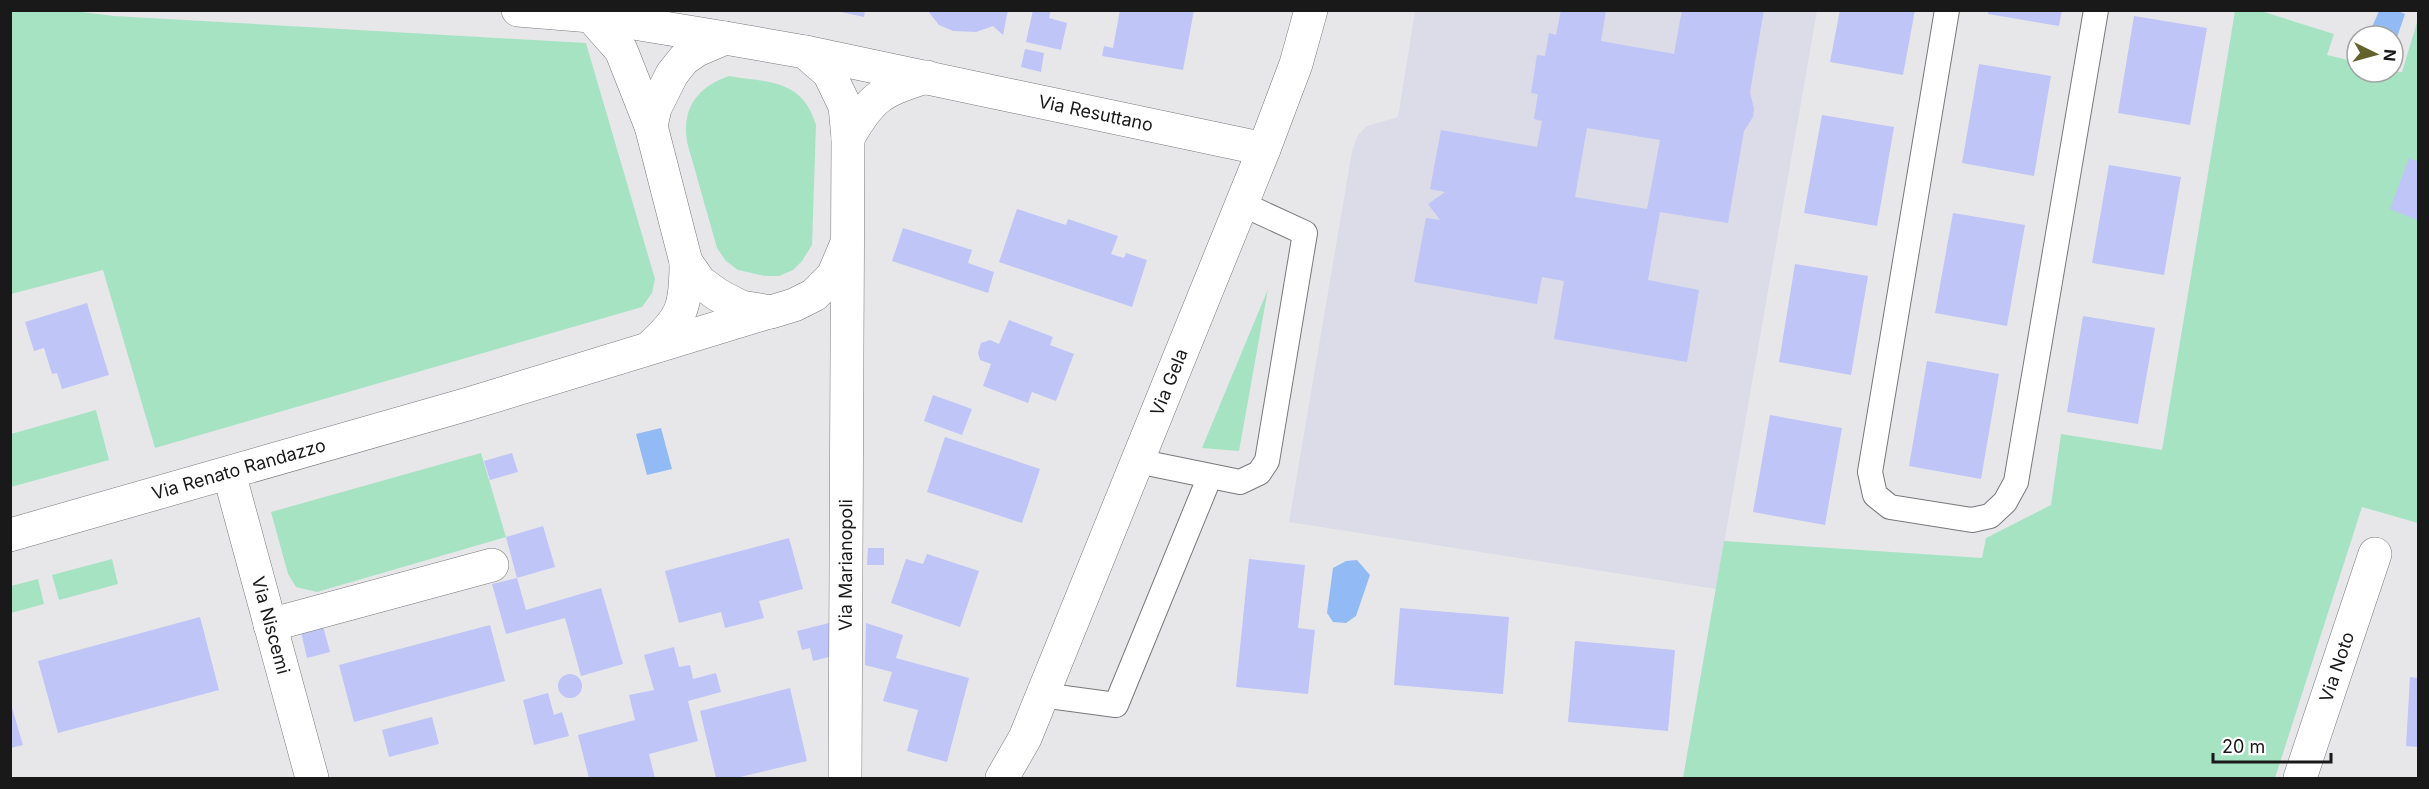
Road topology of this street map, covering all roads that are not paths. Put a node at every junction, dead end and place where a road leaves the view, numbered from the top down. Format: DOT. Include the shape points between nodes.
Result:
graph roads {
  1 [pos="518,10"];
  2 [pos="1311,10"];
  3 [pos="1947,10"];
  4 [pos="2096,10"];
  5 [pos="591,13"];
  6 [pos="725,38"];
  7 [pos="805,52"];
  8 [pos="929,77"];
  9 [pos="651,126"];
  10 [pos="848,138"];
  11 [pos="1264,149"];
  12 [pos="1242,204"];
  13 [pos="848,243"];
  14 [pos="686,262"];
  15 [pos="771,312"];
  16 [pos="646,351"];
  17 [pos="1137,461"];
  18 [pos="229,473"];
  19 [pos="1210,476"];
  20 [pos="10,535"];
  21 [pos="2375,554"];
  22 [pos="492,565"];
  23 [pos="270,625"];
  24 [pos="1042,695"];
  25 [pos="1016,764"];
  26 [pos="312,778"];
  27 [pos="845,778"];
  28 [pos="1002,778"];
  29 [pos="2300,778"];
  1 -- 5 [label="street"];
  2 -- 11 [label="street, Via Gela" via="1296,64"];
  3 -- 4 [label="lane" via="1870,472 1875,495 1890,507 1972,520 1990,516 2005,502 2016,482"];
  5 -- 6 [label="street, Via Resuttano"];
  5 -- 9 [label="street" via="621,50"];
  6 -- 7 [label="street, Via Resuttano"];
  6 -- 9 [label="street" via="684,59 655,108"];
  7 -- 8 [label="street, Via Resuttano"];
  7 -- 10 [label="street, Via Marianopoli" via="829,73 845,106"];
  8 -- 10 [label="street" via="882,93"];
  8 -- 11 [label="street, Via Resuttano"];
  9 -- 14 [label="street"];
  10 -- 13 [label="street, Via Marianopoli"];
  11 -- 12 [label="street, Via Gela"];
  12 -- 17 [label="street, Via Gela"];
  12 -- 19 [label="lane" via="1305,233 1266,461 1259,474 1240,482"];
  13 -- 15 [label="street, Via Renato Randazzo" via="833,276 814,295"];
  13 -- 27 [label="street, Via Marianopoli"];
  14 -- 15 [label="street" via="700,282 718,295 741,308"];
  14 -- 16 [label="street" via="686,291 679,316"];
  15 -- 16 [label="street, Via Renato Randazzo"];
  16 -- 18 [label="street, Via Renato Randazzo"];
  17 -- 19 [label="lane"];
  17 -- 24 [label="street, Via Gela"];
  18 -- 20 [label="street, Via Renato Randazzo"];
  18 -- 23 [label="street, Via Niscemi"];
  19 -- 24 [label="lane" via="1116,705"];
  21 -- 29 [label="street, Via Noto"];
  22 -- 23 [label="street"];
  23 -- 26 [label="street, Via Niscemi"];
  24 -- 25 [label="street, Via Gela"];
  25 -- 28 [label="street, Via Gela"];
}
